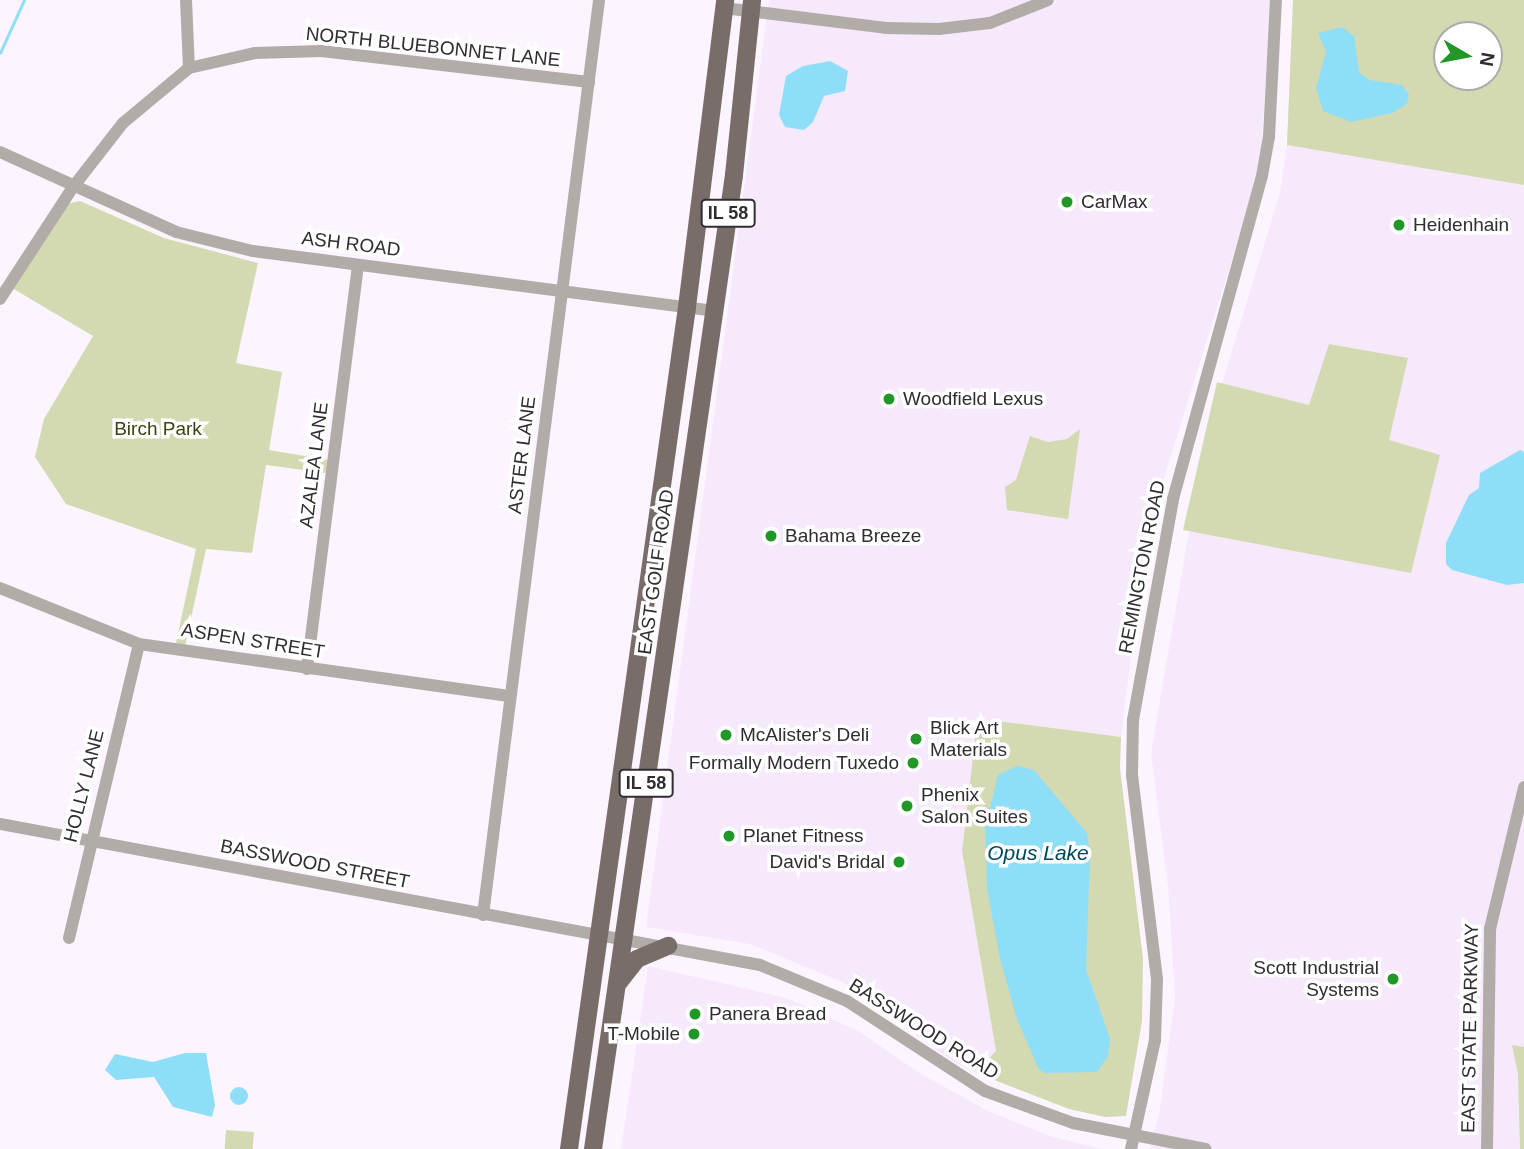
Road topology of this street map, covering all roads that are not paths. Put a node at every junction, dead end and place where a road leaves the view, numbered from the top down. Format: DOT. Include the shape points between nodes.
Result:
graph roads {
  1 [pos="186,0"];
  2 [pos="599,0"];
  3 [pos="1048,0"];
  4 [pos="1276,0"];
  5 [pos="724,4"];
  6 [pos="751,5"];
  7 [pos="189,68"];
  8 [pos="589,82"];
  9 [pos="0,152"];
  10 [pos="73,187"];
  11 [pos="358,265"];
  12 [pos="563,289"];
  13 [pos="0,299"];
  14 [pos="687,307"];
  15 [pos="715,312"];
  16 [pos="0,588"];
  17 [pos="139,644"];
  18 [pos="307,669"];
  19 [pos="510,696"];
  20 [pos="1524,787"];
  21 [pos="0,824"];
  22 [pos="89,841"];
  23 [pos="483,915"];
  24 [pos="602,934"];
  25 [pos="624,937"];
  26 [pos="69,938"];
  27 [pos="668,946"];
  28 [pos="617,985"];
  29 [pos="1135,1134"];
  30 [pos="569,1149"];
  31 [pos="593,1149"];
  32 [pos="1131,1149"];
  33 [pos="1205,1149"];
  34 [pos="1487,1149"];
  1 -- 7 [label="street"];
  2 -- 8 [label="street, ASTER LANE"];
  3 -- 6 [label="street" via="990,23 939,29 886,28"];
  4 -- 29 [label="street, REMINGTON ROAD" via="1269,137 1262,176 1173,499 1133,719 1132,775 1157,979 1155,1040"];
  5 -- 6 [label="street"];
  5 -- 14 [label="main road, EAST GOLF ROAD / IL 58"];
  6 -- 15 [label="main road, EAST GOLF ROAD / IL 58"];
  7 -- 8 [label="street, NORTH BLUEBONNET LANE" via="255,53 321,51"];
  7 -- 10 [label="street, NORTH BLUEBONNET LANE" via="123,123"];
  8 -- 12 [label="street, ASTER LANE"];
  9 -- 10 [label="street, ASH ROAD"];
  10 -- 11 [label="street, ASH ROAD" via="176,232 253,251"];
  10 -- 13 [label="street, NORTH BLUEBONNET LANE"];
  11 -- 12 [label="street, ASH ROAD"];
  11 -- 18 [label="street, AZALEA LANE"];
  12 -- 14 [label="street, ASH ROAD"];
  12 -- 19 [label="street, ASTER LANE"];
  14 -- 15 [label="street, ASH ROAD"];
  14 -- 24 [label="main road, EAST GOLF ROAD / IL 58"];
  15 -- 25 [label="main road, EAST GOLF ROAD / IL 58"];
  16 -- 17 [label="street, ASPEN STREET"];
  17 -- 18 [label="street, ASPEN STREET"];
  17 -- 22 [label="street, HOLLY LANE"];
  18 -- 19 [label="street, ASPEN STREET"];
  19 -- 23 [label="street, ASTER LANE"];
  20 -- 34 [label="street, EAST STATE PARKWAY" via="1497,886 1489,939"];
  21 -- 22 [label="street, BASSWOOD STREET"];
  22 -- 23 [label="street, BASSWOOD STREET"];
  22 -- 26 [label="street, HOLLY LANE"];
  23 -- 24 [label="street, BASSWOOD STREET"];
  24 -- 25 [label="street, BASSWOOD STREET"];
  24 -- 30 [label="main road, EAST GOLF ROAD / IL 58"];
  25 -- 27 [label="street, BASSWOOD ROAD"];
  25 -- 28 [label="main road, EAST GOLF ROAD / IL 58"];
  27 -- 28 [label="main road" via="637,958"];
  27 -- 29 [label="street, BASSWOOD ROAD" via="790,976 847,1001 985,1091 1073,1123"];
  28 -- 31 [label="main road, EAST GOLF ROAD / IL 58"];
  29 -- 32 [label="street, REMINGTON ROAD"];
  29 -- 33 [label="street, BASSWOOD ROAD"];
}
